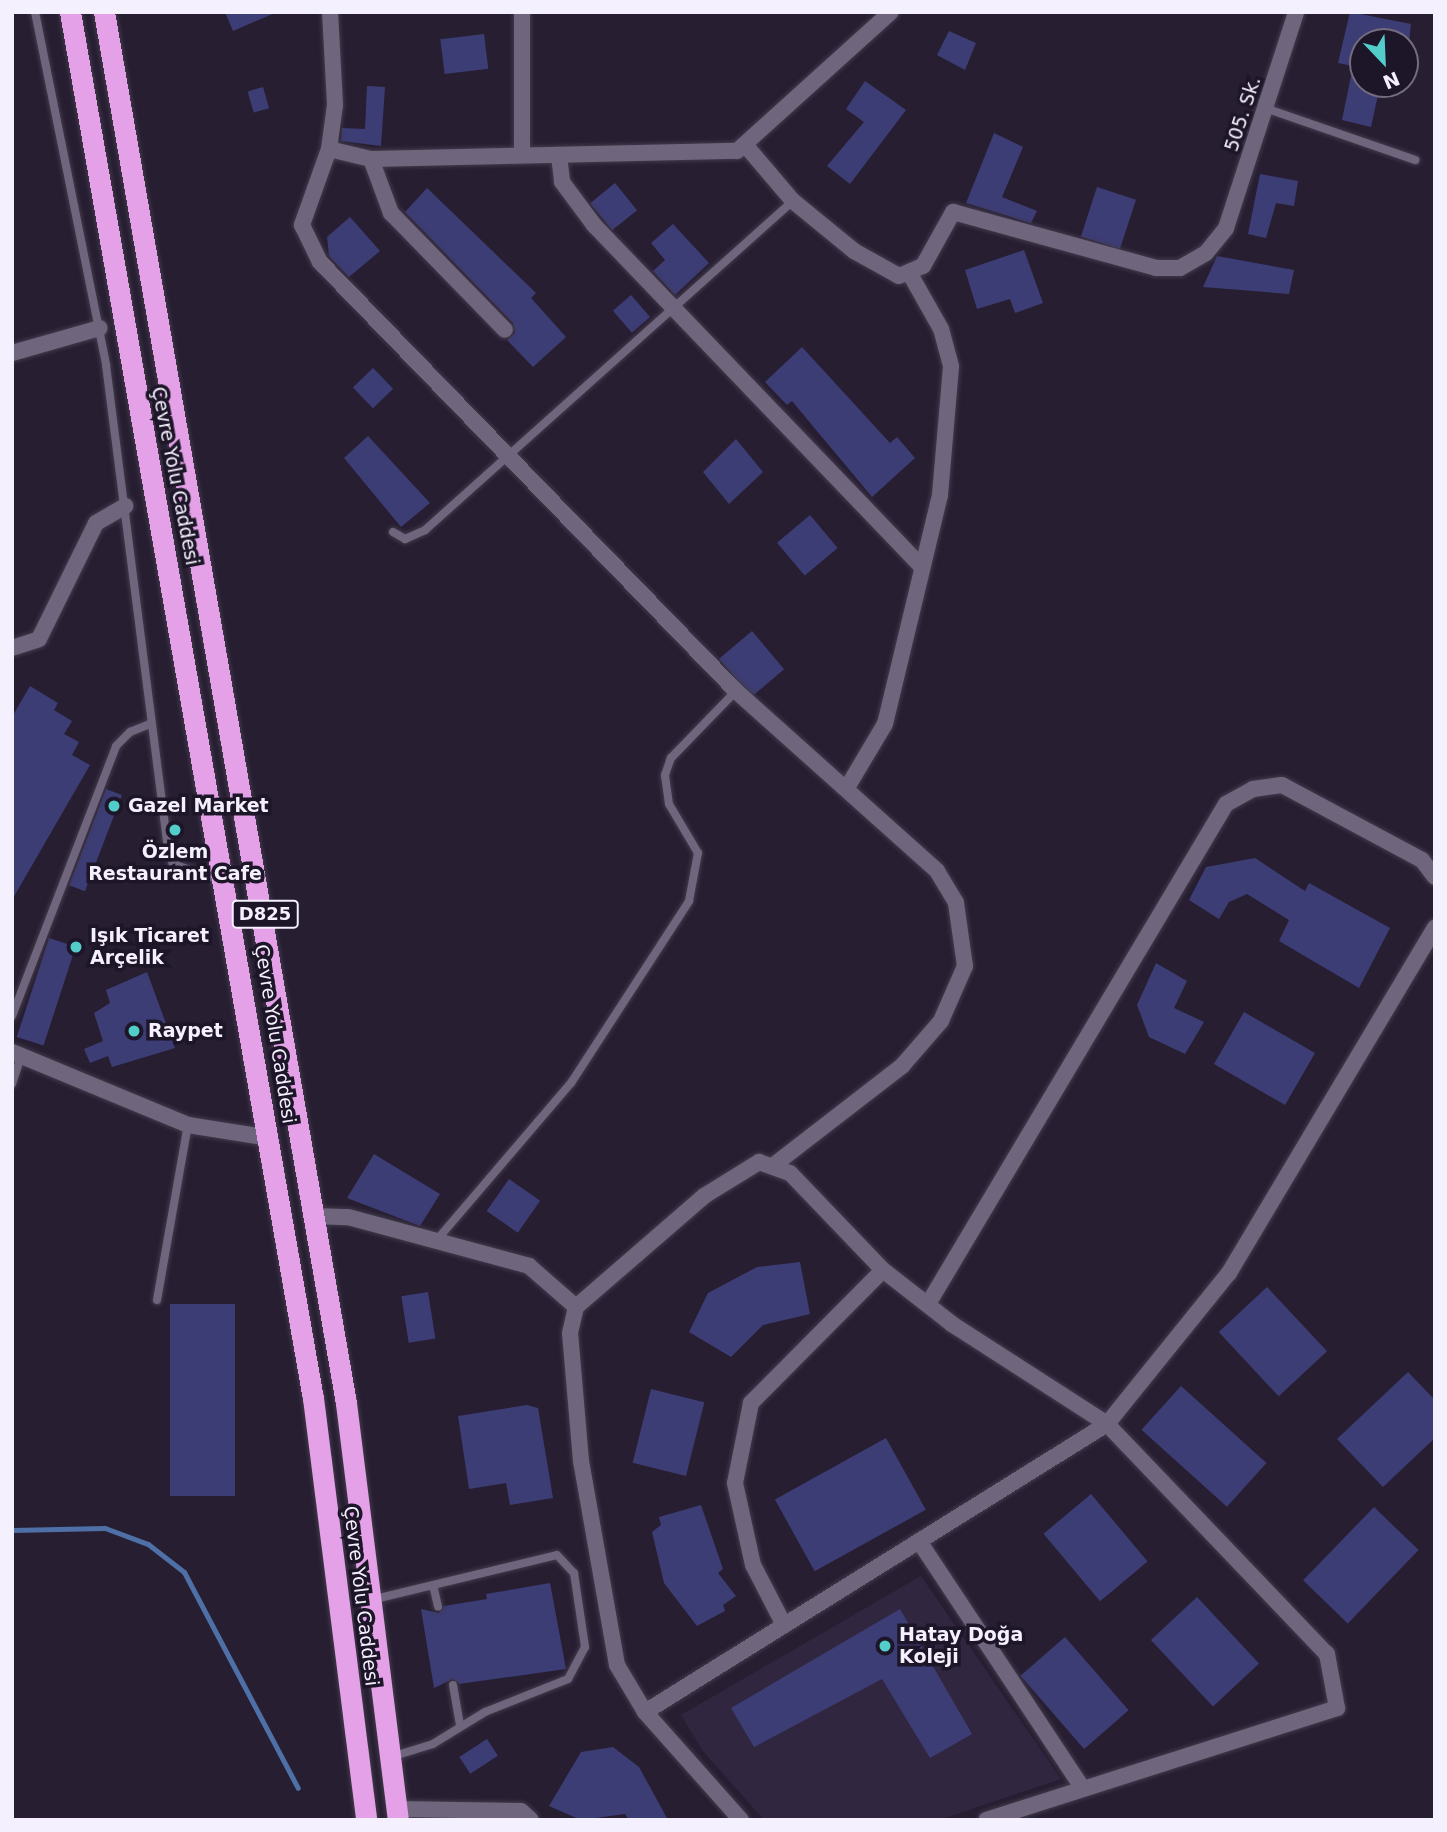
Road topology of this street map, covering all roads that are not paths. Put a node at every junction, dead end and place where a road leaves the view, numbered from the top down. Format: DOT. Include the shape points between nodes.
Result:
graph roads {
  1 [pos="35,12"];
  2 [pos="59,12"];
  3 [pos="70,12"];
  4 [pos="106,12"];
  5 [pos="330,12"];
  6 [pos="522,12"];
  7 [pos="891,12"];
  8 [pos="1296,12"];
  9 [pos="1268,109"];
  10 [pos="87,125"];
  11 [pos="747,147"];
  12 [pos="329,149"];
  13 [pos="522,153"];
  14 [pos="559,156"];
  15 [pos="371,159"];
  16 [pos="1415,160"];
  17 [pos="793,201"];
  18 [pos="910,274"];
  19 [pos="673,310"];
  20 [pos="100,328"];
  21 [pos="505,330"];
  22 [pos="12,353"];
  23 [pos="507,454"];
  24 [pos="125,506"];
  25 [pos="393,532"];
  26 [pos="920,565"];
  27 [pos="12,648"];
  28 [pos="736,691"];
  29 [pos="150,724"];
  30 [pos="848,786"];
  31 [pos="1435,877"];
  32 [pos="227,881"];
  33 [pos="1435,928"];
  34 [pos="12,1016"];
  35 [pos="16,1054"];
  36 [pos="12,1084"];
  37 [pos="188,1125"];
  38 [pos="270,1138"];
  39 [pos="775,1164"];
  40 [pos="315,1216"];
  41 [pos="435,1242"];
  42 [pos="883,1270"];
  43 [pos="157,1300"];
  44 [pos="928,1304"];
  45 [pos="576,1307"];
  46 [pos="1107,1424"];
  47 [pos="919,1541"];
  48 [pos="434,1589"];
  49 [pos="371,1600"];
  50 [pos="438,1607"];
  51 [pos="783,1623"];
  52 [pos="453,1685"];
  53 [pos="645,1712"];
  54 [pos="460,1725"];
  55 [pos="391,1757"];
  56 [pos="1083,1789"];
  57 [pos="398,1816"];
  58 [pos="365,1817"];
  59 [pos="531,1820"];
  60 [pos="741,1820"];
  61 [pos="986,1820"];
  1 -- 20 [label="lane"];
  2 -- 10 [label="highway"];
  3 -- 10 [label="highway, Çevre Yolu Caddesi / D825"];
  4 -- 40 [label="highway, Çevre Yolu Caddesi / D825"];
  5 -- 12 [label="street" via="335,105"];
  6 -- 13 [label="street"];
  7 -- 11 [label="street"];
  8 -- 9 [label="street, 505. Sk."];
  9 -- 16 [label="lane"];
  9 -- 18 [label="street, 505. Sk." via="1226,228 1191,263 1156,268 953,212 933,254"];
  10 -- 32 [label="highway, Çevre Yolu Caddesi / D825"];
  11 -- 14 [label="street" via="723,154"];
  11 -- 17 [label="street"];
  12 -- 15 [label="street"];
  12 -- 23 [label="street" via="302,225 309,246"];
  13 -- 14 [label="street"];
  13 -- 15 [label="street"];
  14 -- 19 [label="street" via="562,183"];
  15 -- 21 [label="street" via="391,213"];
  17 -- 18 [label="street" via="887,273"];
  17 -- 19 [label="lane"];
  18 -- 26 [label="street" via="942,329 953,383 940,495"];
  19 -- 23 [label="lane"];
  19 -- 26 [label="street"];
  20 -- 22 [label="street"];
  20 -- 24 [label="lane"];
  23 -- 25 [label="lane" via="425,530 405,539"];
  23 -- 28 [label="street"];
  24 -- 27 [label="street" via="96,523 39,639"];
  24 -- 29 [label="lane"];
  26 -- 30 [label="street" via="885,724"];
  28 -- 30 [label="street" via="805,756"];
  28 -- 41 [label="lane" via="671,758 664,775 669,804 698,853 689,901 571,1083"];
  29 -- 32 [label="lane" via="173,864"];
  29 -- 34 [label="lane" via="130,732 116,746"];
  30 -- 39 [label="street" via="948,887 962,920 963,976 941,1021 914,1054"];
  31 -- 44 [label="street" via="1422,860 1282,785 1253,789 1226,804"];
  32 -- 38 [label="highway, Çevre Yolu Caddesi / D825"];
  33 -- 46 [label="street" via="1243,1253"];
  35 -- 36 [label="lane"];
  35 -- 37 [label="street"];
  37 -- 38 [label="street"];
  37 -- 43 [label="lane"];
  38 -- 58 [label="highway, Çevre Yolu Caddesi / D825" via="313,1398"];
  39 -- 42 [label="street"];
  39 -- 45 [label="street" via="741,1168"];
  40 -- 41 [label="street" via="348,1217"];
  40 -- 49 [label="highway, Çevre Yolu Caddesi / D825"];
  41 -- 45 [label="street" via="529,1266"];
  42 -- 44 [label="street"];
  42 -- 51 [label="street" via="751,1402 735,1483 753,1565"];
  44 -- 46 [label="street"];
  45 -- 53 [label="street" via="570,1333 581,1461 617,1665"];
  46 -- 47 [label="street"];
  46 -- 56 [label="street" via="1327,1654 1336,1708"];
  47 -- 51 [label="street"];
  47 -- 56 [label="street"];
  48 -- 49 [label="lane"];
  48 -- 50 [label="lane"];
  48 -- 54 [label="lane" via="550,1555 564,1558 574,1573 585,1647 579,1668 561,1682"];
  49 -- 55 [label="highway, Çevre Yolu Caddesi / D825"];
  51 -- 53 [label="street"];
  52 -- 54 [label="lane"];
  53 -- 60 [label="street"];
  54 -- 55 [label="lane" via="433,1744"];
  55 -- 57 [label="highway, Çevre Yolu Caddesi / D825"];
  56 -- 61 [label="street"];
  57 -- 59 [label="street" via="521,1811"];
}
